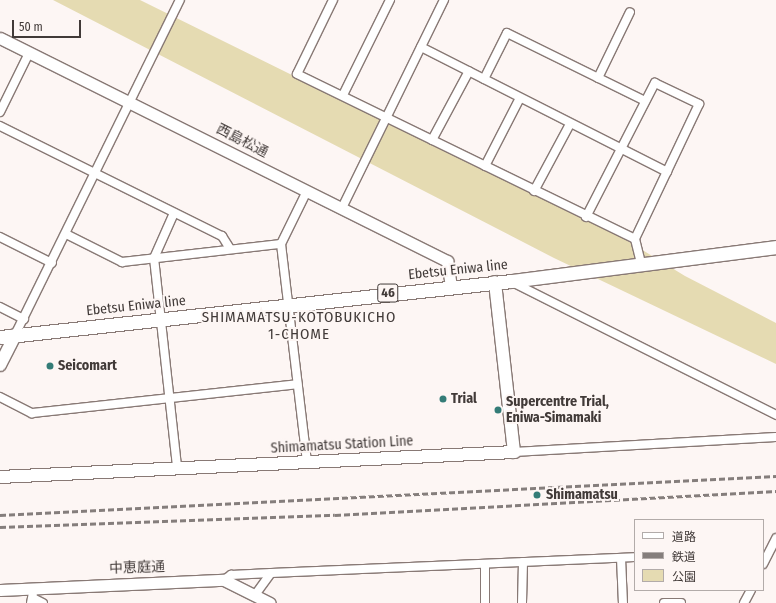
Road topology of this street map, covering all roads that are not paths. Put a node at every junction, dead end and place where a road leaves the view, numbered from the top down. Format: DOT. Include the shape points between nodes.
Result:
graph roads {
  1 [pos="180,0"];
  2 [pos="333,0"];
  3 [pos="390,0"];
  4 [pos="444,0"];
  5 [pos="630,12"];
  6 [pos="0,38"];
  7 [pos="421,47"];
  8 [pos="29,53"];
  9 [pos="469,71"];
  10 [pos="598,78"];
  11 [pos="484,79"];
  12 [pos="343,95"];
  13 [pos="520,98"];
  14 [pos="130,102"];
  15 [pos="645,102"];
  16 [pos="0,112"];
  17 [pos="386,117"];
  18 [pos="570,124"];
  19 [pos="0,126"];
  20 [pos="432,140"];
  21 [pos="620,149"];
  22 [pos="485,166"];
  23 [pos="667,172"];
  24 [pos="96,175"];
  25 [pos="308,191"];
  26 [pos="534,191"];
  27 [pos="342,208"];
  28 [pos="174,214"];
  29 [pos="586,217"];
  30 [pos="66,234"];
  31 [pos="0,237"];
  32 [pos="635,239"];
  33 [pos="281,244"];
  34 [pos="776,247"];
  35 [pos="230,249"];
  36 [pos="154,258"];
  37 [pos="52,262"];
  38 [pos="641,262"];
  39 [pos="511,281"];
  40 [pos="495,282"];
  41 [pos="451,286"];
  42 [pos="289,305"];
  43 [pos="0,308"];
  44 [pos="24,319"];
  45 [pos="159,320"];
  46 [pos="15,336"];
  47 [pos="0,337"];
  48 [pos="0,365"];
  49 [pos="297,384"];
  50 [pos="0,396"];
  51 [pos="169,396"];
  52 [pos="776,415"];
  53 [pos="776,437"];
  54 [pos="514,452"];
  55 [pos="307,462"];
  56 [pos="177,468"];
  57 [pos="0,477"];
  58 [pos="776,538"];
  59 [pos="770,550"];
  60 [pos="634,557"];
  61 [pos="622,558"];
  62 [pos="523,562"];
  63 [pos="764,562"];
  64 [pos="484,564"];
  65 [pos="271,573"];
  66 [pos="224,580"];
  67 [pos="0,590"];
  68 [pos="750,591"];
  69 [pos="255,595"];
  70 [pos="33,596"];
  71 [pos="43,603"];
  72 [pos="270,603"];
  73 [pos="485,603"];
  74 [pos="522,603"];
  75 [pos="623,603"];
  76 [pos="664,603"];
  77 [pos="682,603"];
  78 [pos="744,603"];
  1 -- 14 [label="street"];
  2 -- 12 [label="street" via="297,74"];
  3 -- 12 [label="street"];
  4 -- 7 [label="street"];
  5 -- 10 [label="street"];
  6 -- 8 [label="street, 西島松通"];
  7 -- 9 [label="street"];
  7 -- 17 [label="street"];
  8 -- 14 [label="street, 西島松通"];
  8 -- 16 [label="street"];
  9 -- 11 [label="street"];
  9 -- 20 [label="street"];
  10 -- 11 [label="street" via="507,33"];
  10 -- 15 [label="street"];
  11 -- 13 [label="street"];
  12 -- 17 [label="street"];
  13 -- 18 [label="street"];
  13 -- 22 [label="street"];
  14 -- 24 [label="street"];
  14 -- 25 [label="street, 西島松通"];
  15 -- 21 [label="street"];
  15 -- 23 [label="street" via="654,83 699,104"];
  17 -- 20 [label="street"];
  17 -- 27 [label="street"];
  18 -- 21 [label="street"];
  18 -- 26 [label="street"];
  19 -- 24 [label="street"];
  20 -- 22 [label="street"];
  21 -- 23 [label="street"];
  21 -- 29 [label="street"];
  22 -- 26 [label="street"];
  23 -- 32 [label="street"];
  24 -- 28 [label="street"];
  24 -- 30 [label="street"];
  25 -- 27 [label="street, 西島松通"];
  25 -- 33 [label="street"];
  26 -- 29 [label="street"];
  27 -- 41 [label="street, 西島松通" via="447,261"];
  28 -- 35 [label="street" via="222,236"];
  28 -- 36 [label="street"];
  29 -- 32 [label="street"];
  30 -- 36 [label="street" via="122,262"];
  30 -- 37 [label="street"];
  31 -- 37 [label="street"];
  32 -- 38 [label="street"];
  33 -- 35 [label="street"];
  33 -- 42 [label="street"];
  34 -- 38 [label="main road, Ebetsu Eniwa line / 46"];
  35 -- 36 [label="street"];
  36 -- 45 [label="street"];
  37 -- 44 [label="street"];
  38 -- 39 [label="main road, Ebetsu Eniwa line / 46"];
  39 -- 40 [label="main road, Ebetsu Eniwa line / 46"];
  39 -- 52 [label="street"];
  40 -- 41 [label="main road, Ebetsu Eniwa line / 46"];
  40 -- 54 [label="main road"];
  41 -- 42 [label="main road, Ebetsu Eniwa line / 46"];
  42 -- 45 [label="main road, Ebetsu Eniwa line / 46"];
  42 -- 49 [label="street"];
  43 -- 44 [label="street"];
  44 -- 46 [label="street"];
  45 -- 46 [label="main road, Ebetsu Eniwa line / 46"];
  45 -- 51 [label="street"];
  46 -- 47 [label="main road, Ebetsu Eniwa line / 46"];
  46 -- 48 [label="main road"];
  49 -- 51 [label="street"];
  49 -- 55 [label="street"];
  50 -- 51 [label="street" via="32,413"];
  51 -- 56 [label="street"];
  53 -- 54 [label="street"];
  54 -- 55 [label="main road, Shimamatsu Station Line"];
  55 -- 56 [label="main road, Shimamatsu Station Line"];
  56 -- 57 [label="main road, Shimamatsu Station Line"];
  58 -- 59 [label="street"];
  59 -- 63 [label="street"];
  60 -- 61 [label="street"];
  61 -- 62 [label="street"];
  61 -- 75 [label="street"];
  62 -- 64 [label="street"];
  62 -- 74 [label="street"];
  64 -- 65 [label="street"];
  64 -- 73 [label="street"];
  65 -- 66 [label="street" via="231,575"];
  65 -- 69 [label="street"];
  66 -- 69 [label="street, 中恵庭通"];
  66 -- 70 [label="street, 中恵庭通"];
  67 -- 70 [label="street, 中恵庭通"];
  68 -- 78 [label="street"];
  69 -- 72 [label="street, 中恵庭通"];
  70 -- 71 [label="street"];
  76 -- 77 [label="street"];
}
